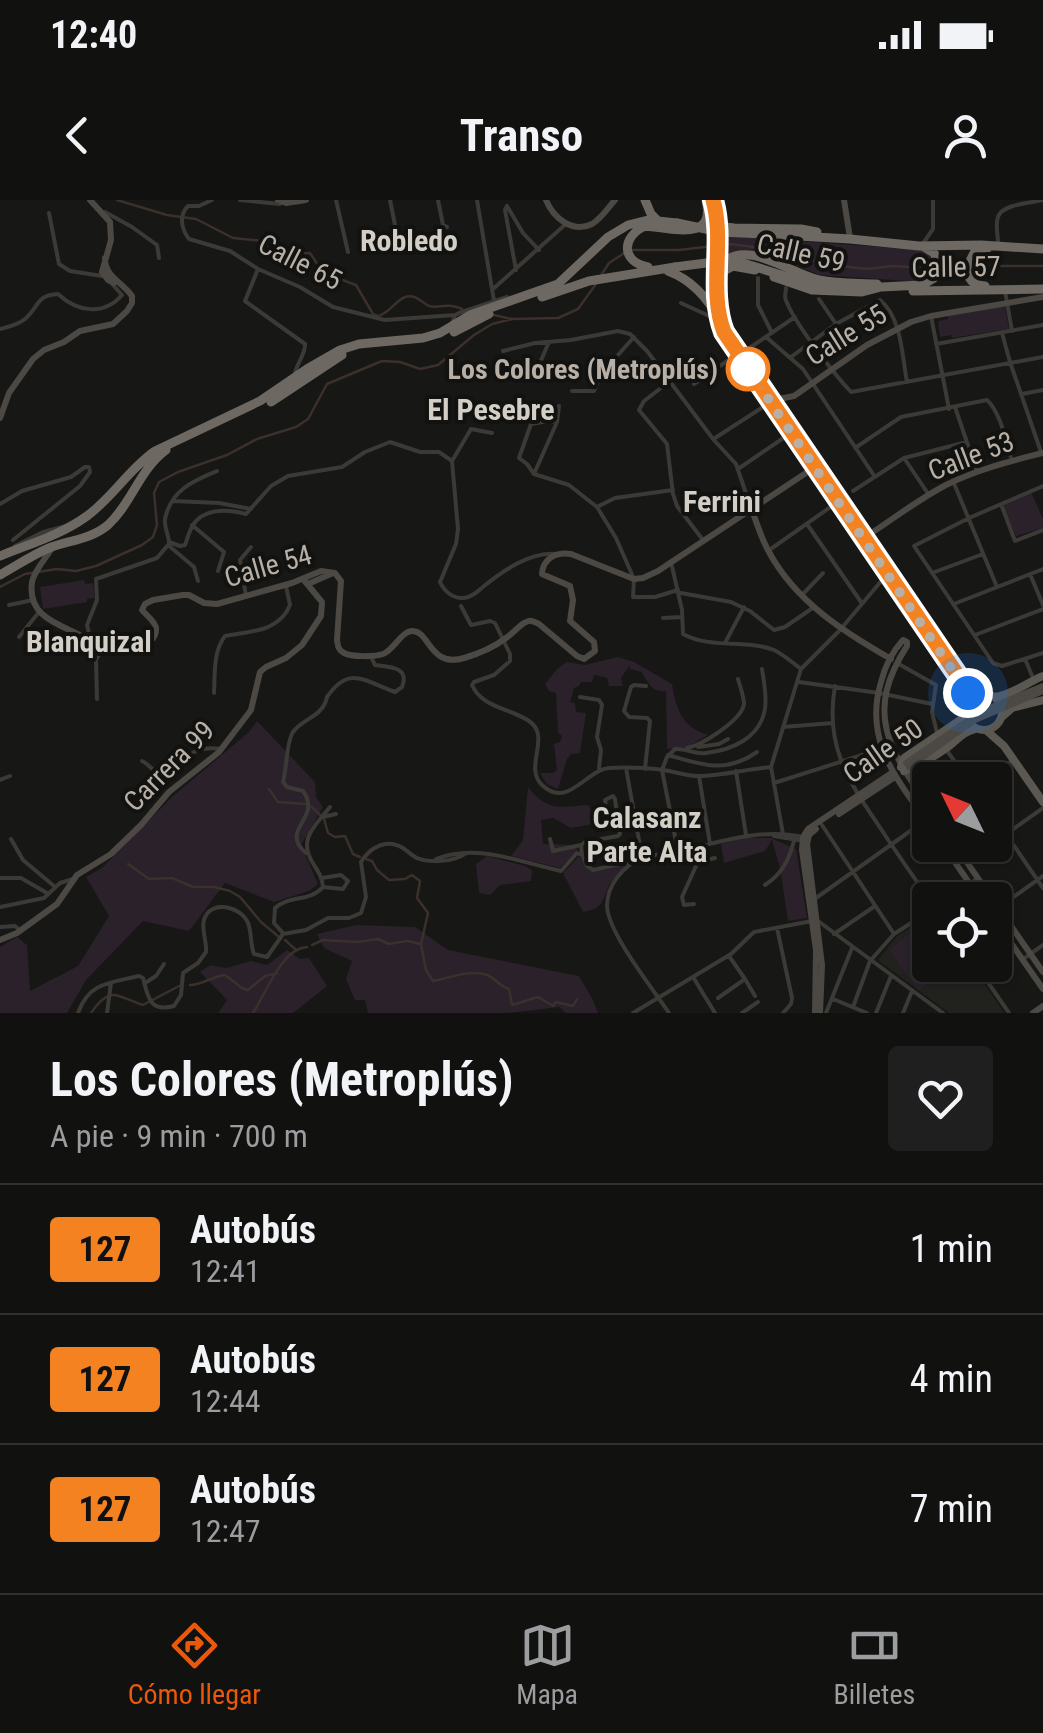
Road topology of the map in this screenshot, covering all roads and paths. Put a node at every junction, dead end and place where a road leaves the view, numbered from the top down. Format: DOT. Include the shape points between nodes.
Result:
graph roads {
  1 [pos="90,200"];
  2 [pos="212,200"];
  3 [pos="240,200"];
  4 [pos="306,200"];
  5 [pos="336,200"];
  6 [pos="390,200"];
  7 [pos="438,200"];
  8 [pos="477,200"];
  9 [pos="546,200"];
  10 [pos="615,200"];
  11 [pos="645,200"];
  12 [pos="712,200"];
  13 [pos="844,200"];
  14 [pos="933,200"];
  15 [pos="1043,200"];
  16 [pos="282,202"];
  17 [pos="101,210"];
  18 [pos="49,213"];
  19 [pos="657,220"];
  20 [pos="568,223"];
  21 [pos="721,223"];
  22 [pos="446,227"];
  23 [pos="640,228"];
  24 [pos="932,229"];
  25 [pos="719,237"];
  26 [pos="850,239"];
  27 [pos="601,243"];
  28 [pos="398,244"];
  29 [pos="948,245"];
  30 [pos="923,247"];
  31 [pos="1001,247"];
  32 [pos="538,250"];
  33 [pos="1043,250"];
  34 [pos="348,252"];
  35 [pos="719,255"];
  36 [pos="159,258"];
  37 [pos="104,261"];
  38 [pos="661,268"];
  39 [pos="258,269"];
  40 [pos="516,270"];
  41 [pos="720,270"];
  42 [pos="97,275"];
  43 [pos="758,278"];
  44 [pos="110,279"];
  45 [pos="900,285"];
  46 [pos="786,288"];
  47 [pos="1005,288"];
  48 [pos="122,289"];
  49 [pos="493,289"];
  50 [pos="870,289"];
  51 [pos="1043,289"];
  52 [pos="1043,297"];
  53 [pos="520,298"];
  54 [pos="132,299"];
  55 [pos="819,299"];
  56 [pos="494,302"];
  57 [pos="682,303"];
  58 [pos="1006,303"];
  59 [pos="109,306"];
  60 [pos="475,313"];
  61 [pos="455,315"];
  62 [pos="796,316"];
  63 [pos="931,316"];
  64 [pos="720,321"];
  65 [pos="836,324"];
  66 [pos="1043,325"];
  67 [pos="450,328"];
  68 [pos="898,328"];
  69 [pos="0,329"];
  70 [pos="1012,331"];
  71 [pos="1002,333"];
  72 [pos="769,335"];
  73 [pos="632,336"];
  74 [pos="548,342"];
  75 [pos="812,342"];
  76 [pos="936,344"];
  77 [pos="503,351"];
  78 [pos="737,355"];
  79 [pos="791,357"];
  80 [pos="1043,357"];
  81 [pos="1010,362"];
  82 [pos="297,364"];
  83 [pos="833,368"];
  84 [pos="307,369"];
  85 [pos="539,375"];
  86 [pos="943,376"];
  87 [pos="294,378"];
  88 [pos="670,381"];
  89 [pos="812,382"];
  90 [pos="907,382"];
  91 [pos="694,384"];
  92 [pos="1043,390"];
  93 [pos="572,391"];
  94 [pos="1022,394"];
  95 [pos="794,396"];
  96 [pos="772,401"];
  97 [pos="560,406"];
  98 [pos="952,408"];
  99 [pos="0,418"];
  100 [pos="787,418"];
  101 [pos="557,422"];
  102 [pos="793,431"];
  103 [pos="492,433"];
  104 [pos="713,439"];
  105 [pos="967,442"];
  106 [pos="855,448"];
  107 [pos="1042,453"];
  108 [pos="904,458"];
  109 [pos="452,461"];
  110 [pos="1012,461"];
  111 [pos="815,467"];
  112 [pos="738,469"];
  113 [pos="217,471"];
  114 [pos="977,472"];
  115 [pos="532,473"];
  116 [pos="875,477"];
  117 [pos="954,482"];
  118 [pos="1043,486"];
  119 [pos="673,490"];
  120 [pos="854,491"];
  121 [pos="930,495"];
  122 [pos="174,501"];
  123 [pos="839,502"];
  124 [pos="0,504"];
  125 [pos="1000,504"];
  126 [pos="597,507"];
  127 [pos="752,508"];
  128 [pos="251,509"];
  129 [pos="89,515"];
  130 [pos="969,518"];
  131 [pos="33,524"];
  132 [pos="807,524"];
  133 [pos="192,525"];
  134 [pos="71,526"];
  135 [pos="1043,530"];
  136 [pos="99,531"];
  137 [pos="43,532"];
  138 [pos="32,536"];
  139 [pos="868,536"];
  140 [pos="703,540"];
  141 [pos="169,544"];
  142 [pos="251,546"];
  143 [pos="53,547"];
  144 [pos="6,551"];
  145 [pos="768,551"];
  146 [pos="556,554"];
  147 [pos="983,554"];
  148 [pos="45,560"];
  149 [pos="671,562"];
  150 [pos="16,566"];
  151 [pos="1043,570"];
  152 [pos="218,571"];
  153 [pos="0,573"];
  154 [pos="823,573"];
  155 [pos="888,573"];
  156 [pos="932,573"];
  157 [pos="1030,574"];
  158 [pos="634,579"];
  159 [pos="198,581"];
  160 [pos="306,582"];
  161 [pos="286,585"];
  162 [pos="997,587"];
  163 [pos="679,592"];
  164 [pos="802,595"];
  165 [pos="34,596"];
  166 [pos="246,596"];
  167 [pos="862,604"];
  168 [pos="954,604"];
  169 [pos="9,606"];
  170 [pos="461,606"];
  171 [pos="744,607"];
  172 [pos="814,607"];
  173 [pos="1043,607"];
  174 [pos="40,612"];
  175 [pos="682,617"];
  176 [pos="662,618"];
  177 [pos="840,630"];
  178 [pos="19,636"];
  179 [pos="976,636"];
  180 [pos="503,640"];
  181 [pos="726,641"];
  182 [pos="92,642"];
  183 [pos="102,649"];
  184 [pos="1043,653"];
  185 [pos="372,655"];
  186 [pos="893,660"];
  187 [pos="1025,660"];
  188 [pos="762,669"];
  189 [pos="802,669"];
  190 [pos="1038,678"];
  191 [pos="738,679"];
  192 [pos="798,682"];
  193 [pos="646,686"];
  194 [pos="836,686"];
  195 [pos="214,693"];
  196 [pos="882,694"];
  197 [pos="984,694"];
  198 [pos="994,696"];
  199 [pos="580,697"];
  200 [pos="1042,697"];
  201 [pos="97,699"];
  202 [pos="970,701"];
  203 [pos="932,704"];
  204 [pos="966,716"];
  205 [pos="1002,718"];
  206 [pos="833,723"];
  207 [pos="783,727"];
  208 [pos="975,728"];
  209 [pos="987,730"];
  210 [pos="937,734"];
  211 [pos="728,739"];
  212 [pos="693,747"];
  213 [pos="945,748"];
  214 [pos="222,749"];
  215 [pos="685,749"];
  216 [pos="881,749"];
  217 [pos="757,752"];
  218 [pos="668,754"];
  219 [pos="1014,759"];
  220 [pos="142,760"];
  221 [pos="841,762"];
  222 [pos="955,762"];
  223 [pos="1010,762"];
  224 [pos="771,766"];
  225 [pos="626,768"];
  226 [pos="645,769"];
  227 [pos="598,770"];
  228 [pos="662,770"];
  229 [pos="736,770"];
  230 [pos="902,770"];
  231 [pos="10,776"];
  232 [pos="700,776"];
  233 [pos="0,780"];
  234 [pos="774,783"];
  235 [pos="912,784"];
  236 [pos="912,789"];
  237 [pos="1043,794"];
  238 [pos="860,798"];
  239 [pos="1043,805"];
  240 [pos="330,807"];
  241 [pos="336,814"];
  242 [pos="322,817"];
  243 [pos="608,818"];
  244 [pos="822,825"];
  245 [pos="1012,829"];
  246 [pos="912,831"];
  247 [pos="770,834"];
  248 [pos="783,834"];
  249 [pos="746,835"];
  250 [pos="802,838"];
  251 [pos="11,839"];
  252 [pos="550,839"];
  253 [pos="1012,842"];
  254 [pos="710,844"];
  255 [pos="891,844"];
  256 [pos="582,845"];
  257 [pos="701,845"];
  258 [pos="678,852"];
  259 [pos="306,853"];
  260 [pos="582,855"];
  261 [pos="642,858"];
  262 [pos="715,858"];
  263 [pos="698,862"];
  264 [pos="967,862"];
  265 [pos="852,871"];
  266 [pos="1,878"];
  267 [pos="978,878"];
  268 [pos="1040,878"];
  269 [pos="73,880"];
  270 [pos="917,882"];
  271 [pos="973,882"];
  272 [pos="981,882"];
  273 [pos="765,885"];
  274 [pos="56,887"];
  275 [pos="1043,888"];
  276 [pos="50,894"];
  277 [pos="1012,894"];
  278 [pos="815,899"];
  279 [pos="694,904"];
  280 [pos="875,906"];
  281 [pos="0,907"];
  282 [pos="815,921"];
  283 [pos="912,922"];
  284 [pos="0,927"];
  285 [pos="776,928"];
  286 [pos="1012,928"];
  287 [pos="20,931"];
  288 [pos="283,934"];
  289 [pos="834,934"];
  290 [pos="894,934"];
  291 [pos="0,940"];
  292 [pos="1012,945"];
  293 [pos="1043,945"];
  294 [pos="852,948"];
  295 [pos="1030,954"];
  296 [pos="729,955"];
  297 [pos="1022,960"];
  298 [pos="870,962"];
  299 [pos="164,964"];
  300 [pos="1043,972"];
  301 [pos="890,976"];
  302 [pos="692,978"];
  303 [pos="745,980"];
  304 [pos="988,982"];
  305 [pos="145,983"];
  306 [pos="112,984"];
  307 [pos="1043,989"];
  308 [pos="912,991"];
  309 [pos="659,997"];
  310 [pos="718,998"];
  311 [pos="834,999"];
  312 [pos="1043,1006"];
  313 [pos="854,1007"];
  314 [pos="78,1013"];
  315 [pos="107,1013"];
  316 [pos="633,1013"];
  317 [pos="669,1013"];
  318 [pos="715,1013"];
  319 [pos="742,1013"];
  320 [pos="784,1013"];
  321 [pos="820,1013"];
  322 [pos="867,1013"];
  323 [pos="876,1013"];
  324 [pos="903,1013"];
  325 [pos="943,1013"];
  326 [pos="1009,1013"];
  327 [pos="1033,1013"];
  1 -- 17 [label="street"];
  2 -- 39 [label="street, Calle 65" via="183,212 189,240 221,247"];
  3 -- 16 [label="street, Calle 65"];
  4 -- 16 [label="street, Calle 65"];
  5 -- 34 [label="street"];
  6 -- 28 [label="street"];
  7 -- 22 [label="street"];
  8 -- 49 [label="street"];
  9 -- 20 [label="street"];
  10 -- 20 [label="street" via="590,225"];
  11 -- 19 [label="highway"];
  12 -- 21 [label="main road"];
  12 -- 23 [label="highway" via="694,230"];
  12 -- 25 [label="main road"];
  13 -- 26 [label="street"];
  14 -- 24 [label="street"];
  15 -- 31 [label="street" via="1000,213"];
  17 -- 36 [label="street" via="157,245"];
  17 -- 37 [label="street" via="112,231"];
  18 -- 42 [label="street" via="59,264"];
  19 -- 26 [label="highway, bridge" via="720,232"];
  19 -- 27 [label="highway" via="628,225"];
  20 -- 32 [label="street"];
  21 -- 25 [label="main road"];
  21 -- 26 [label="highway"];
  23 -- 27 [label="highway"];
  23 -- 38 [label="highway" via="627,250 643,267"];
  24 -- 29 [label="street"];
  24 -- 30 [label="street"];
  25 -- 35 [label="main road"];
  26 -- 30 [label="highway"];
  27 -- 53 [label="highway" via="558,284"];
  29 -- 30 [label="highway"];
  29 -- 31 [label="highway"];
  30 -- 45 [label="highway" via="936,256 937,274 919,286"];
  31 -- 33 [label="highway"];
  31 -- 47 [label="highway" via="979,250 967,273 976,284"];
  32 -- 40 [label="street"];
  32 -- 40 [label="street" via="507,206"];
  35 -- 41 [label="main road"];
  35 -- 64 [label="main road"];
  37 -- 42 [label="street"];
  37 -- 44 [label="street"];
  38 -- 50 [label="highway, Calle 59, bridge" via="744,262 810,284"];
  38 -- 60 [label="highway"];
  38 -- 64 [label="highway" via="689,280"];
  39 -- 61 [label="street, Calle 65" via="330,306 380,320"];
  39 -- 82 [label="street" via="246,301 304,344"];
  40 -- 49 [label="street"];
  41 -- 45 [label="highway" via="728,257 763,257 821,281"];
  41 -- 50 [label="highway" via="759,271 812,290"];
  41 -- 78 [label="main road" via="722,318"];
  42 -- 44 [label="street"];
  43 -- 72 [label="street"];
  44 -- 48 [label="street"];
  45 -- 50 [label="highway"];
  46 -- 62 [label="street"];
  47 -- 50 [label="highway, Calle 57"];
  47 -- 51 [label="highway, Calle 57"];
  47 -- 58 [label="street"];
  48 -- 54 [label="street"];
  48 -- 59 [label="street" via="120,300"];
  49 -- 56 [label="street"];
  52 -- 58 [label="street, Calle 55"];
  53 -- 56 [label="street, Calle 65"];
  53 -- 60 [label="highway"];
  54 -- 59 [label="street"];
  54 -- 99 [label="street" via="113,324 82,330 33,359"];
  55 -- 65 [label="street"];
  56 -- 60 [label="street, Calle 65"];
  57 -- 64 [label="street"];
  58 -- 63 [label="street, Calle 55"];
  58 -- 70 [label="street"];
  59 -- 69 [label="street" via="79,309 49,294 21,322"];
  60 -- 61 [label="street, Calle 65"];
  60 -- 67 [label="highway"];
  60 -- 136 [label="highway" via="430,342 340,356 264,406 170,448"];
  61 -- 67 [label="street"];
  62 -- 72 [label="street"];
  62 -- 75 [label="street"];
  63 -- 68 [label="street, Calle 55"];
  63 -- 76 [label="street"];
  64 -- 96 [label="main road"];
  65 -- 68 [label="street" via="880,300"];
  65 -- 75 [label="street"];
  66 -- 70 [label="street"];
  67 -- 84 [label="highway" via="423,338 354,345"];
  68 -- 83 [label="street, Calle 55"];
  68 -- 90 [label="street"];
  70 -- 71 [label="street"];
  71 -- 76 [label="street"];
  71 -- 81 [label="street"];
  72 -- 78 [label="street"];
  72 -- 79 [label="street"];
  73 -- 74 [label="street"];
  73 -- 88 [label="street"];
  73 -- 93 [label="street" via="594,391"];
  74 -- 77 [label="street"];
  74 -- 85 [label="street"];
  75 -- 79 [label="street"];
  75 -- 83 [label="street"];
  76 -- 86 [label="street"];
  78 -- 91 [label="street"];
  78 -- 96 [label="main road"];
  79 -- 89 [label="street"];
  80 -- 81 [label="street"];
  81 -- 86 [label="street"];
  81 -- 94 [label="street"];
  82 -- 84 [label="street"];
  82 -- 87 [label="street"];
  83 -- 89 [label="street, Calle 55"];
  83 -- 90 [label="street" via="850,392"];
  84 -- 87 [label="highway"];
  86 -- 90 [label="street"];
  86 -- 98 [label="street"];
  87 -- 129 [label="highway" via="144,459"];
  88 -- 104 [label="street"];
  88 -- 119 [label="street" via="639,410 670,449"];
  89 -- 95 [label="street, Calle 55"];
  89 -- 106 [label="street"];
  92 -- 94 [label="street"];
  94 -- 107 [label="street"];
  95 -- 96 [label="street, Calle 55"];
  95 -- 100 [label="street, Calle 55"];
  96 -- 100 [label="main road"];
  96 -- 102 [label="main road"];
  96 -- 104 [label="street, Calle 55"];
  97 -- 101 [label="street"];
  98 -- 105 [label="street"];
  98 -- 106 [label="street" via="901,417"];
  98 -- 110 [label="street" via="992,404"];
  100 -- 102 [label="main road"];
  101 -- 115 [label="street"];
  101 -- 115 [label="street" via="530,426 518,456"];
  102 -- 111 [label="main road"];
  102 -- 112 [label="street"];
  102 -- 139 [label="main road"];
  103 -- 109 [label="street" via="471,429"];
  104 -- 112 [label="street"];
  105 -- 108 [label="street"];
  105 -- 114 [label="street"];
  106 -- 116 [label="street"];
  107 -- 110 [label="street, Calle 53"];
  108 -- 116 [label="street"];
  108 -- 121 [label="street"];
  109 -- 128 [label="street" via="390,442 342,467 288,476"];
  109 -- 146 [label="street" via="458,530 440,582 449,594 467,598 533,556"];
  110 -- 114 [label="street, Calle 53"];
  111 -- 123 [label="main road"];
  111 -- 127 [label="street"];
  112 -- 127 [label="street"];
  113 -- 122 [label="street" via="185,486"];
  114 -- 117 [label="street, Calle 53"];
  115 -- 126 [label="street" via="570,485"];
  116 -- 120 [label="street"];
  117 -- 121 [label="street, Calle 53"];
  117 -- 130 [label="street"];
  118 -- 125 [label="street"];
  119 -- 126 [label="street"];
  119 -- 140 [label="street"];
  121 -- 139 [label="street, Calle 53"];
  122 -- 128 [label="street"];
  122 -- 141 [label="street" via="166,518"];
  123 -- 132 [label="street"];
  123 -- 155 [label="main road"];
  124 -- 131 [label="street" via="89,467 80,486"];
  125 -- 130 [label="street"];
  125 -- 135 [label="street" via="1015,541"];
  126 -- 158 [label="street"];
  127 -- 140 [label="street"];
  127 -- 145 [label="street"];
  128 -- 133 [label="street" via="214,512"];
  129 -- 134 [label="highway"];
  129 -- 136 [label="highway" via="108,512"];
  130 -- 147 [label="street"];
  130 -- 156 [label="street" via="914,546"];
  131 -- 137 [label="street"];
  131 -- 138 [label="street"];
  131 -- 144 [label="street"];
  132 -- 145 [label="street"];
  132 -- 167 [label="street"];
  133 -- 141 [label="street" via="184,545"];
  133 -- 152 [label="street" via="224,552"];
  134 -- 137 [label="street"];
  134 -- 144 [label="highway"];
  136 -- 143 [label="highway"];
  137 -- 138 [label="street"];
  138 -- 144 [label="street"];
  139 -- 197 [label="main road" via="965,679"];
  140 -- 149 [label="street"];
  141 -- 159 [label="street"];
  141 -- 182 [label="street" via="158,558 96,581 87,626"];
  142 -- 166 [label="street" via="240,562"];
  143 -- 148 [label="street"];
  143 -- 150 [label="highway"];
  145 -- 164 [label="street"];
  146 -- 158 [label="street"];
  146 -- 180 [label="street" via="542,571 570,586 570,621 594,642 593,654 582,658 534,622"];
  147 -- 156 [label="street"];
  147 -- 162 [label="street"];
  148 -- 150 [label="street"];
  148 -- 165 [label="street" via="32,580"];
  149 -- 158 [label="street"];
  149 -- 163 [label="street"];
  150 -- 153 [label="highway"];
  151 -- 157 [label="street"];
  154 -- 164 [label="street"];
  155 -- 167 [label="street"];
  155 -- 202 [label="main road"];
  156 -- 168 [label="street"];
  157 -- 162 [label="street"];
  157 -- 173 [label="street"];
  158 -- 163 [label="street" via="634,597"];
  160 -- 161 [label="street, Calle 54"];
  160 -- 185 [label="street, Calle 54" via="321,571 340,578 338,646 347,654"];
  160 -- 214 [label="street, Carrera 99" via="323,604 318,624 295,652 260,672 253,706"];
  161 -- 166 [label="street, Calle 54"];
  161 -- 195 [label="street" via="290,604 279,622 222,640"];
  162 -- 168 [label="street"];
  163 -- 171 [label="street"];
  163 -- 175 [label="street"];
  164 -- 172 [label="street"];
  165 -- 169 [label="street"];
  165 -- 174 [label="street"];
  166 -- 183 [label="street, Calle 54" via="214,604 186,595 153,600 142,610 156,626 146,644"];
  167 -- 177 [label="street"];
  168 -- 179 [label="street"];
  170 -- 180 [label="street" via="471,625 495,623"];
  171 -- 172 [label="street" via="778,630"];
  171 -- 181 [label="street"];
  172 -- 177 [label="street"];
  173 -- 179 [label="street"];
  174 -- 178 [label="street"];
  174 -- 182 [label="street"];
  175 -- 176 [label="street"];
  175 -- 181 [label="street" via="683,634 690,638"];
  177 -- 186 [label="street"];
  177 -- 189 [label="street"];
  179 -- 187 [label="street" via="999,666"];
  180 -- 185 [label="street" via="455,660 434,652 412,630"];
  180 -- 227 [label="street" via="508,665 472,683 473,689 537,728 535,774 543,786 572,790"];
  181 -- 189 [label="street" via="775,650"];
  182 -- 183 [label="street"];
  183 -- 201 [label="street"];
  184 -- 187 [label="street"];
  185 -- 259 [label="street" via="375,665 402,672 402,687 395,692 359,678 339,682 290,740 283,782 307,796 308,812 295,837"];
  186 -- 196 [label="street"];
  186 -- 203 [label="street" via="936,684"];
  187 -- 190 [label="street"];
  188 -- 215 [label="street" via="764,711 752,735 708,753"];
  189 -- 192 [label="street"];
  190 -- 198 [label="main road"];
  191 -- 212 [label="street" via="744,704 738,717"];
  192 -- 194 [label="street"];
  192 -- 207 [label="street"];
  193 -- 226 [label="street" via="631,687 624,711 650,721"];
  194 -- 196 [label="street"];
  194 -- 206 [label="street"];
  196 -- 203 [label="street"];
  196 -- 216 [label="street" via="876,722"];
  196 -- 230 [label="street" via="886,732"];
  197 -- 198 [label="main road"];
  197 -- 202 [label="main road"];
  198 -- 205 [label="main road"];
  199 -- 227 [label="street" via="601,701"];
  200 -- 205 [label="main road"];
  200 -- 230 [label="street, Calle 50, bridge" via="973,716"];
  202 -- 204 [label="main road"];
  203 -- 210 [label="street"];
  204 -- 208 [label="main road"];
  204 -- 210 [label="main road"];
  205 -- 209 [label="main road"];
  205 -- 237 [label="main road" via="1005,739"];
  206 -- 207 [label="street"];
  206 -- 221 [label="street"];
  207 -- 224 [label="street"];
  208 -- 209 [label="main road"];
  208 -- 213 [label="main road"];
  209 -- 219 [label="main road"];
  210 -- 230 [label="main road" via="904,758"];
  211 -- 212 [label="street"];
  212 -- 215 [label="street"];
  213 -- 222 [label="street"];
  213 -- 230 [label="main road"];
  214 -- 220 [label="street" via="195,752 162,772"];
  214 -- 269 [label="street, Carrera 99" via="169,792 111,854"];
  215 -- 218 [label="street"];
  216 -- 221 [label="street"];
  216 -- 230 [label="street"];
  217 -- 218 [label="street" via="743,762 711,766"];
  218 -- 228 [label="street"];
  219 -- 223 [label="street"];
  219 -- 239 [label="main road"];
  221 -- 234 [label="street"];
  221 -- 238 [label="street"];
  224 -- 229 [label="street"];
  224 -- 234 [label="street"];
  225 -- 226 [label="street"];
  225 -- 227 [label="street"];
  225 -- 261 [label="street"];
  226 -- 228 [label="street"];
  228 -- 232 [label="street"];
  228 -- 258 [label="street"];
  229 -- 232 [label="street"];
  229 -- 249 [label="street"];
  230 -- 235 [label="street"];
  230 -- 236 [label="street"];
  230 -- 238 [label="street, Calle 50"];
  231 -- 233 [label="street"];
  232 -- 254 [label="street"];
  234 -- 248 [label="street"];
  238 -- 244 [label="street, Calle 50"];
  238 -- 250 [label="street, Calle 50"];
  238 -- 255 [label="street"];
  239 -- 245 [label="street"];
  240 -- 242 [label="street"];
  241 -- 242 [label="street"];
  242 -- 259 [label="street"];
  243 -- 256 [label="street" via="604,800 614,797 619,835"];
  244 -- 250 [label="street, Calle 50"];
  244 -- 265 [label="street"];
  246 -- 255 [label="street"];
  247 -- 248 [label="street"];
  247 -- 249 [label="street"];
  247 -- 250 [label="street"];
  248 -- 250 [label="street"];
  249 -- 254 [label="street"];
  250 -- 273 [label="street"];
  250 -- 278 [label="street"];
  250 -- 282 [label="street"];
  251 -- 274 [label="street" via="22,860"];
  252 -- 256 [label="street" via="552,851"];
  253 -- 268 [label="street"];
  254 -- 257 [label="street"];
  255 -- 265 [label="street"];
  255 -- 270 [label="street"];
  256 -- 260 [label="street"];
  257 -- 258 [label="street"];
  257 -- 263 [label="street"];
  258 -- 261 [label="street"];
  259 -- 288 [label="street" via="323,883 312,896 275,908 274,922"];
  260 -- 261 [label="street" via="593,870"];
  260 -- 288 [label="street" via="561,870 488,852 419,859 396,844 376,846 361,862 362,913"];
  261 -- 309 [label="street" via="622,872 607,906"];
  262 -- 263 [label="street"];
  263 -- 279 [label="street" via="682,897 684,905"];
  264 -- 267 [label="street"];
  265 -- 278 [label="street"];
  265 -- 280 [label="street"];
  266 -- 276 [label="street" via="22,878"];
  267 -- 271 [label="street"];
  267 -- 272 [label="street"];
  268 -- 275 [label="street"];
  268 -- 277 [label="street"];
  269 -- 274 [label="street"];
  269 -- 287 [label="street, Carrera 99" via="57,904"];
  274 -- 276 [label="street"];
  276 -- 281 [label="street"];
  278 -- 282 [label="street"];
  280 -- 289 [label="street"];
  280 -- 290 [label="street"];
  282 -- 285 [label="street"];
  282 -- 289 [label="street"];
  282 -- 321 [label="street"];
  283 -- 290 [label="street"];
  284 -- 287 [label="street"];
  285 -- 296 [label="street" via="754,932"];
  285 -- 320 [label="street" via="792,1000"];
  286 -- 295 [label="street"];
  287 -- 291 [label="street, Carrera 99"];
  288 -- 305 [label="street" via="272,953 260,957 251,950 242,913 212,909 203,924 206,952 183,973 178,1002 156,1005"];
  289 -- 294 [label="street"];
  290 -- 298 [label="street"];
  292 -- 297 [label="street"];
  293 -- 295 [label="street"];
  294 -- 298 [label="street"];
  294 -- 311 [label="street"];
  295 -- 297 [label="street"];
  295 -- 300 [label="street"];
  296 -- 302 [label="street"];
  296 -- 303 [label="street"];
  297 -- 307 [label="street"];
  298 -- 301 [label="street"];
  298 -- 313 [label="street"];
  299 -- 305 [label="street"];
  301 -- 308 [label="street"];
  301 -- 323 [label="street"];
  302 -- 309 [label="street"];
  302 -- 318 [label="street"];
  303 -- 310 [label="street"];
  303 -- 319 [label="street" via="757,999"];
  304 -- 326 [label="street"];
  305 -- 306 [label="street" via="139,976"];
  306 -- 314 [label="street" via="88,993"];
  306 -- 315 [label="street"];
  308 -- 324 [label="street"];
  308 -- 325 [label="street"];
  309 -- 316 [label="street"];
  309 -- 317 [label="street"];
  311 -- 313 [label="street"];
  311 -- 321 [label="street"];
  312 -- 327 [label="street"];
  313 -- 322 [label="street"];
}
